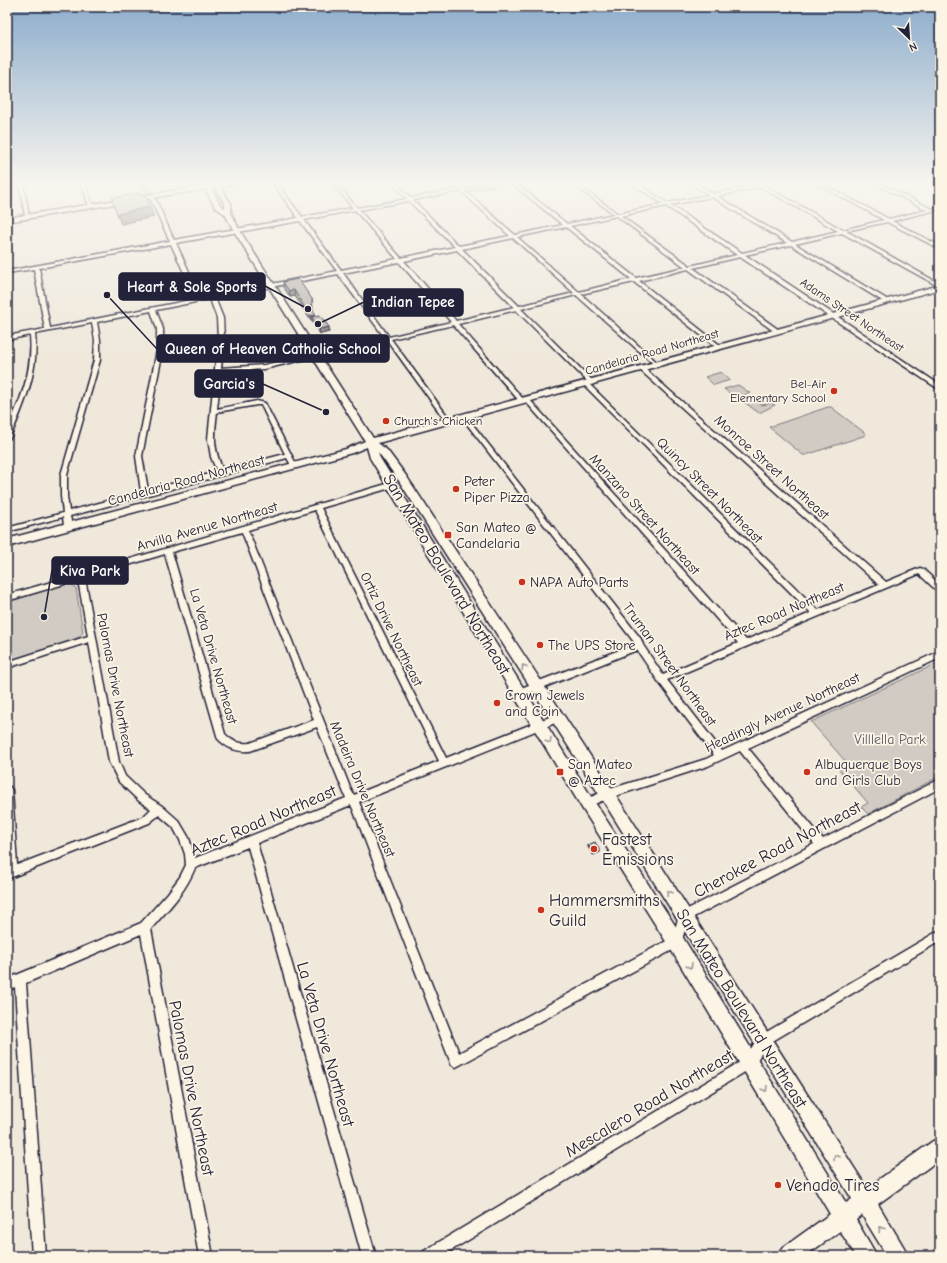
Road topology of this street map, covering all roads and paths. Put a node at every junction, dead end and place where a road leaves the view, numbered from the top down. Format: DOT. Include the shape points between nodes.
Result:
graph roads {
  1 [pos="179,241"];
  2 [pos="243,241"];
  3 [pos="316,241"];
  4 [pos="384,241"];
  5 [pos="451,241"];
  6 [pos="490,241"];
  7 [pos="518,241"];
  8 [pos="586,241"];
  9 [pos="653,241"];
  10 [pos="721,241"];
  11 [pos="786,241"];
  12 [pos="804,241"];
  13 [pos="857,241"];
  14 [pos="927,241"];
  15 [pos="173,242"];
  16 [pos="791,244"];
  17 [pos="458,248"];
  18 [pos="940,248"];
  19 [pos="742,255"];
  20 [pos="400,260"];
  21 [pos="36,266"];
  22 [pos="689,267"];
  23 [pos="7,272"];
  24 [pos="339,272"];
  25 [pos="634,280"];
  26 [pos="272,286"];
  27 [pos="938,288"];
  28 [pos="577,294"];
  29 [pos="212,297"];
  30 [pos="199,300"];
  31 [pos="886,302"];
  32 [pos="517,308"];
  33 [pos="153,309"];
  34 [pos="833,316"];
  35 [pos="94,321"];
  36 [pos="454,323"];
  37 [pos="48,330"];
  38 [pos="777,331"];
  39 [pos="32,333"];
  40 [pos="7,338"];
  41 [pos="388,338"];
  42 [pos="719,347"];
  43 [pos="316,355"];
  44 [pos="657,364"];
  45 [pos="642,369"];
  46 [pos="218,370"];
  47 [pos="589,384"];
  48 [pos="940,388"];
  49 [pos="525,401"];
  50 [pos="214,411"];
  51 [pos="465,418"];
  52 [pos="449,422"];
  53 [pos="7,438"];
  54 [pos="371,442"];
  55 [pos="291,460"];
  56 [pos="221,473"];
  57 [pos="392,485"];
  58 [pos="145,493"];
  59 [pos="317,507"];
  60 [pos="67,520"];
  61 [pos="432,524"];
  62 [pos="244,528"];
  63 [pos="7,530"];
  64 [pos="7,535"];
  65 [pos="7,543"];
  66 [pos="168,551"];
  67 [pos="81,577"];
  68 [pos="884,585"];
  69 [pos="940,589"];
  70 [pos="7,598"];
  71 [pos="816,613"];
  72 [pos="92,638"];
  73 [pos="744,644"];
  74 [pos="639,646"];
  75 [pos="940,654"];
  76 [pos="7,665"];
  77 [pos="661,678"];
  78 [pos="536,687"];
  79 [pos="519,693"];
  80 [pos="557,718"];
  81 [pos="319,722"];
  82 [pos="540,725"];
  83 [pos="742,747"];
  84 [pos="720,756"];
  85 [pos="444,763"];
  86 [pos="940,783"];
  87 [pos="7,790"];
  88 [pos="607,794"];
  89 [pos="353,800"];
  90 [pos="587,803"];
  91 [pos="159,809"];
  92 [pos="251,842"];
  93 [pos="821,845"];
  94 [pos="190,865"];
  95 [pos="10,873"];
  96 [pos="684,917"];
  97 [pos="145,927"];
  98 [pos="940,935"];
  99 [pos="676,942"];
  100 [pos="20,980"];
  101 [pos="7,985"];
  102 [pos="762,1041"];
  103 [pos="749,1063"];
  104 [pos="940,1148"];
  105 [pos="864,1202"];
  106 [pos="843,1217"];
  107 [pos="39,1256"];
  108 [pos="206,1256"];
  109 [pos="369,1256"];
  110 [pos="430,1256"];
  111 [pos="788,1256"];
  112 [pos="867,1256"];
  113 [pos="899,1256"];
  1 -- 15 [label="street"];
  2 -- 26 [label="main road, San Mateo Boulevard Northeast"];
  3 -- 24 [label="street"];
  4 -- 20 [label="street, Manzano Street Northeast"];
  5 -- 17 [label="street, Quincy Street Northeast"];
  6 -- 17 [label="street"];
  7 -- 28 [label="street"];
  8 -- 25 [label="street"];
  9 -- 22 [label="street"];
  10 -- 19 [label="street, Adams Street Northeast"];
  11 -- 16 [label="street"];
  12 -- 16 [label="street"];
  13 -- 27 [label="street"];
  14 -- 18 [label="street"];
  15 -- 21 [label="street"];
  15 -- 30 [label="street"];
  16 -- 19 [label="street"];
  16 -- 31 [label="street"];
  17 -- 20 [label="street"];
  17 -- 32 [label="street, Quincy Street Northeast"];
  19 -- 22 [label="street"];
  19 -- 34 [label="street, Adams Street Northeast"];
  20 -- 24 [label="street"];
  20 -- 36 [label="street, Manzano Street Northeast"];
  21 -- 23 [label="street"];
  21 -- 37 [label="street"];
  22 -- 25 [label="street"];
  22 -- 38 [label="street"];
  24 -- 26 [label="street"];
  24 -- 41 [label="street"];
  25 -- 28 [label="street"];
  25 -- 42 [label="street"];
  26 -- 29 [label="street"];
  26 -- 43 [label="main road, San Mateo Boulevard Northeast"];
  27 -- 31 [label="main road, Candelaria Road Northeast"];
  28 -- 32 [label="street"];
  28 -- 44 [label="street"];
  29 -- 30 [label="street"];
  29 -- 46 [label="street" via="221,328"];
  30 -- 33 [label="street"];
  31 -- 34 [label="main road, Candelaria Road Northeast"];
  32 -- 36 [label="street"];
  32 -- 47 [label="street, Quincy Street Northeast"];
  33 -- 35 [label="street"];
  33 -- 58 [label="street" via="159,323 160,343 139,456"];
  34 -- 38 [label="main road, Candelaria Road Northeast"];
  34 -- 48 [label="street, Adams Street Northeast"];
  35 -- 37 [label="street"];
  35 -- 60 [label="street" via="98,354 64,475"];
  36 -- 41 [label="street"];
  36 -- 49 [label="street, Manzano Street Northeast"];
  37 -- 39 [label="street"];
  38 -- 42 [label="main road, Candelaria Road Northeast"];
  39 -- 40 [label="street"];
  39 -- 53 [label="street" via="32,373"];
  41 -- 43 [label="street"];
  41 -- 52 [label="street"];
  42 -- 44 [label="main road, Candelaria Road Northeast"];
  43 -- 46 [label="street" via="272,365"];
  43 -- 54 [label="main road, San Mateo Boulevard Northeast"];
  44 -- 45 [label="main road, Candelaria Road Northeast"];
  45 -- 47 [label="main road, Candelaria Road Northeast"];
  45 -- 68 [label="street, Monroe Street Northeast"];
  46 -- 50 [label="street"];
  47 -- 49 [label="main road, Candelaria Road Northeast"];
  47 -- 71 [label="street, Quincy Street Northeast"];
  49 -- 51 [label="main road, Candelaria Road Northeast"];
  49 -- 73 [label="street, Manzano Street Northeast"];
  50 -- 55 [label="street" via="263,404"];
  50 -- 56 [label="street" via="211,444"];
  51 -- 52 [label="main road, Candelaria Road Northeast"];
  51 -- 74 [label="street, Truman Street Northeast" via="638,641"];
  52 -- 54 [label="main road, Candelaria Road Northeast"];
  54 -- 55 [label="main road, Candelaria Road Northeast" via="349,451"];
  54 -- 57 [label="main road, San Mateo Boulevard Northeast" via="376,458"];
  54 -- 61 [label="main road, San Mateo Boulevard Northeast" via="384,452"];
  55 -- 56 [label="street"];
  55 -- 60 [label="main road, Candelaria Road Northeast"];
  56 -- 58 [label="street"];
  57 -- 59 [label="street, Arvilla Avenue Northeast"];
  57 -- 61 [label="main road" via="402,488 417,512"];
  57 -- 79 [label="main road, San Mateo Boulevard Northeast"];
  58 -- 60 [label="street"];
  59 -- 62 [label="street, Arvilla Avenue Northeast"];
  59 -- 85 [label="street, Ortiz Drive Northeast"];
  60 -- 63 [label="street"];
  60 -- 64 [label="main road, Candelaria Road Northeast"];
  60 -- 65 [label="main road, Candelaria Road Northeast"];
  78 -- 61 [label="main road, San Mateo Boulevard Northeast, one-way"];
  62 -- 66 [label="street, Arvilla Avenue Northeast"];
  62 -- 81 [label="street, Madeira Drive Northeast"];
  66 -- 67 [label="street, Arvilla Avenue Northeast"];
  66 -- 81 [label="street, La Veta Drive Northeast" via="221,736 230,745 239,749"];
  67 -- 70 [label="street, Arvilla Avenue Northeast"];
  67 -- 72 [label="street, Palomas Drive Northeast"];
  68 -- 69 [label="street, Aztec Road Northeast" via="920,571"];
  68 -- 71 [label="street, Aztec Road Northeast"];
  71 -- 73 [label="street, Aztec Road Northeast"];
  72 -- 76 [label="street"];
  72 -- 91 [label="street, Palomas Drive Northeast" via="114,762 122,779 142,798"];
  73 -- 77 [label="street, Aztec Road Northeast"];
  74 -- 77 [label="street, Truman Street Northeast"];
  74 -- 78 [label="street"];
  75 -- 83 [label="street, Headingly Avenue Northeast"];
  77 -- 84 [label="street, Truman Street Northeast"];
  78 -- 79 [label="street"];
  78 -- 80 [label="main road, San Mateo Boulevard Northeast"];
  79 -- 82 [label="main road, San Mateo Boulevard Northeast"];
  80 -- 82 [label="street, Aztec Road Northeast"];
  80 -- 88 [label="main road, San Mateo Boulevard Northeast"];
  81 -- 89 [label="street, Madeira Drive Northeast" via="347,793"];
  82 -- 85 [label="street, Aztec Road Northeast"];
  82 -- 90 [label="main road, San Mateo Boulevard Northeast, one-way"];
  83 -- 84 [label="street, Headingly Avenue Northeast"];
  83 -- 93 [label="street"];
  84 -- 88 [label="street, Headingly Avenue Northeast"];
  85 -- 89 [label="street, Aztec Road Northeast"];
  86 -- 93 [label="street, Cherokee Road Northeast"];
  87 -- 95 [label="street"];
  88 -- 90 [label="street, Headingly Avenue Northeast"];
  96 -- 88 [label="main road, San Mateo Boulevard Northeast, one-way"];
  89 -- 92 [label="street, Aztec Road Northeast"];
  89 -- 99 [label="street, Madeira Drive Northeast" via="358,807 456,1061"];
  90 -- 99 [label="main road, San Mateo Boulevard Northeast"];
  91 -- 94 [label="street, Palomas Drive Northeast" via="176,824 184,838 190,854"];
  91 -- 95 [label="street" via="146,820"];
  92 -- 94 [label="street, Aztec Road Northeast"];
  92 -- 109 [label="street, La Veta Drive Northeast"];
  93 -- 96 [label="street, Cherokee Road Northeast"];
  94 -- 97 [label="street, Aztec Road Northeast" via="184,881"];
  96 -- 99 [label="street"];
  96 -- 102 [label="main road, San Mateo Boulevard Northeast"];
  97 -- 100 [label="street, Aztec Road Northeast"];
  97 -- 108 [label="street, Palomas Drive Northeast"];
  98 -- 102 [label="street, Mescalero Road Northeast"];
  99 -- 103 [label="main road, San Mateo Boulevard Northeast, one-way"];
  100 -- 101 [label="street, Aztec Road Northeast"];
  100 -- 107 [label="street"];
  102 -- 103 [label="street, Mescalero Road Northeast"];
  105 -- 102 [label="main road, San Mateo Boulevard Northeast, one-way"];
  103 -- 106 [label="main road, San Mateo Boulevard Northeast, one-way"];
  103 -- 110 [label="street, Mescalero Road Northeast"];
  104 -- 105 [label="main road"];
  105 -- 106 [label="main road"];
  113 -- 105 [label="main road, San Mateo Boulevard Northeast, one-way"];
  106 -- 111 [label="main road"];
  106 -- 112 [label="main road, San Mateo Boulevard Northeast"];
}
